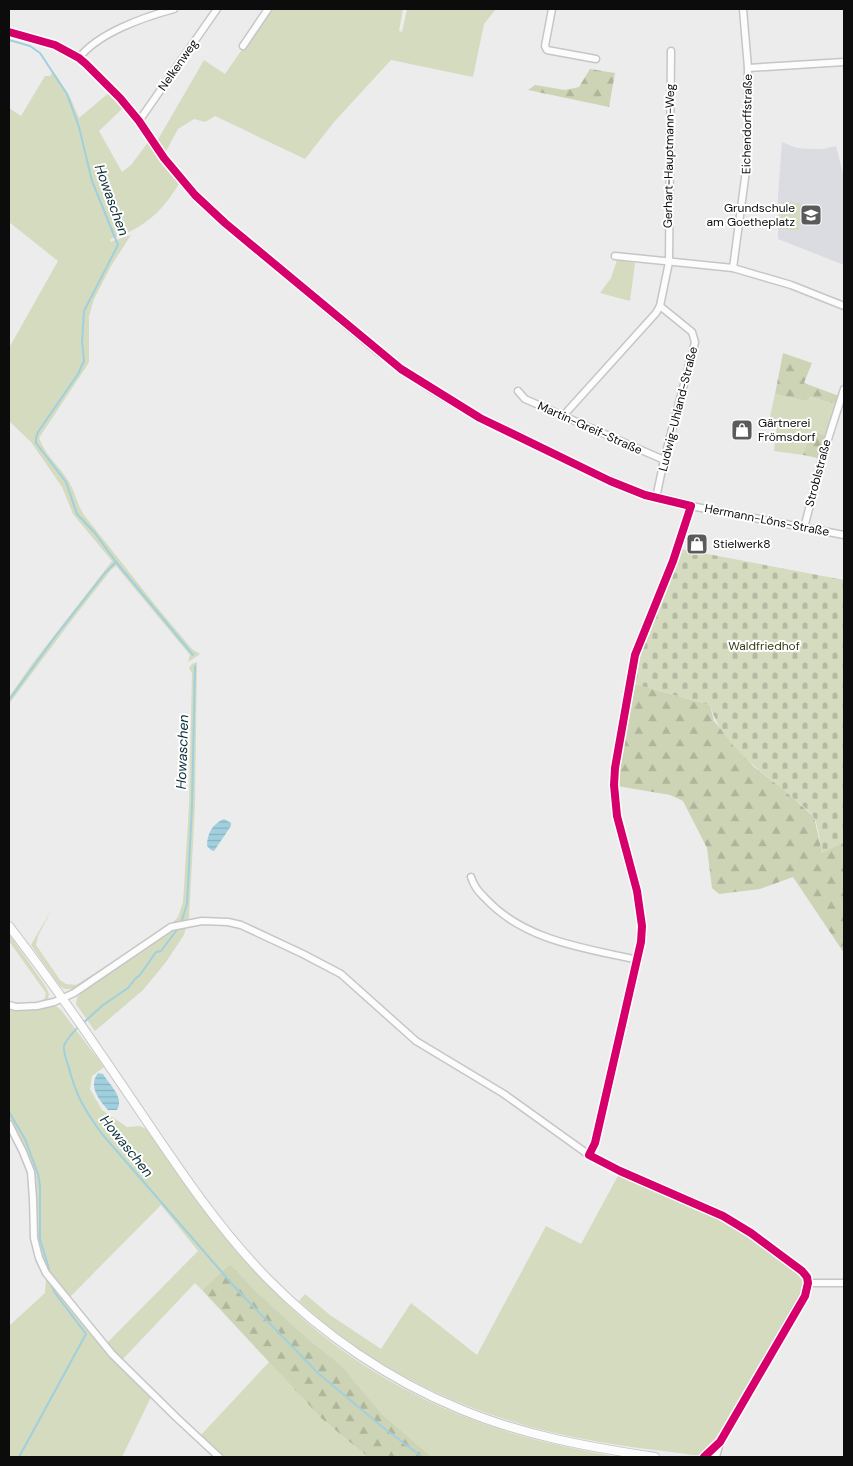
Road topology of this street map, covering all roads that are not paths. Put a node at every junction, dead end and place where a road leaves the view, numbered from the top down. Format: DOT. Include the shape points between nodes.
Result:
graph roads {
  1 [pos="174,9"];
  2 [pos="217,9"];
  3 [pos="268,9"];
  4 [pos="552,9"];
  5 [pos="743,9"];
  6 [pos="9,32"];
  7 [pos="243,46"];
  8 [pos="671,51"];
  9 [pos="80,58"];
  10 [pos="596,59"];
  11 [pos="844,62"];
  12 [pos="748,68"];
  13 [pos="139,121"];
  14 [pos="615,256"];
  15 [pos="669,262"];
  16 [pos="733,268"];
  17 [pos="660,306"];
  18 [pos="844,306"];
  19 [pos="844,389"];
  20 [pos="518,391"];
  21 [pos="563,416"];
  22 [pos="664,460"];
  23 [pos="656,498"];
  24 [pos="691,506"];
  25 [pos="804,528"];
  26 [pos="844,535"];
  27 [pos="471,877"];
  28 [pos="9,926"];
  29 [pos="638,960"];
  30 [pos="62,998"];
  31 [pos="9,1005"];
  32 [pos="9,1124"];
  33 [pos="589,1155"];
  34 [pos="808,1283"];
  35 [pos="844,1283"];
  36 [pos="720,1442"];
  37 [pos="219,1457"];
  38 [pos="655,1457"];
  39 [pos="704,1457"];
  40 [pos="716,1457"];
  1 -- 9 [label="street" via="109,35"];
  2 -- 13 [label="street, Nelkenweg"];
  3 -- 7 [label="street"];
  4 -- 10 [label="street" via="547,50"];
  5 -- 12 [label="street, Eichendorffstraße"];
  6 -- 9 [label="street, Hermann-Löns-Straße" via="55,45"];
  8 -- 15 [label="street, Gerhart-Hauptmann-Weg"];
  9 -- 13 [label="street, Hermann-Löns-Straße"];
  11 -- 12 [label="street"];
  12 -- 16 [label="street, Eichendorffstraße" via="747,163"];
  13 -- 23 [label="street, Hermann-Löns-Straße" via="195,195 401,369 480,418 610,481"];
  14 -- 15 [label="street"];
  15 -- 16 [label="street"];
  15 -- 17 [label="street, Gerhart-Hauptmann-Weg"];
  16 -- 18 [label="street" via="791,285"];
  17 -- 21 [label="street"];
  17 -- 22 [label="street, Ludwig-Uhland-Straße" via="692,332 695,342"];
  19 -- 25 [label="street, Stroblstraße"];
  20 -- 21 [label="street, Martin-Greif-Straße" via="525,399"];
  21 -- 22 [label="street, Martin-Greif-Straße"];
  22 -- 23 [label="street, Ludwig-Uhland-Straße"];
  23 -- 24 [label="street, Hermann-Löns-Straße"];
  24 -- 25 [label="street, Hermann-Löns-Straße"];
  24 -- 29 [label="street" via="673,561 639,640 615,768 617,816 641,915"];
  25 -- 26 [label="street, Hermann-Löns-Straße"];
  27 -- 29 [label="street" via="474,886 490,904 531,931 560,942"];
  28 -- 30 [label="street"];
  29 -- 33 [label="street" via="595,1143"];
  30 -- 31 [label="street" via="38,1006"];
  30 -- 33 [label="street" via="174,926 215,920 241,925 341,974 416,1041 504,1094"];
  30 -- 38 [label="street" via="178,1167 239,1248 292,1302 332,1335 404,1382 475,1415 552,1439"];
  32 -- 37 [label="street" via="31,1172 34,1238 46,1273 112,1354"];
  33 -- 34 [label="street" via="723,1216 802,1271"];
  34 -- 35 [label="street"];
  34 -- 36 [label="street" via="805,1296"];
  36 -- 39 [label="street"];
  36 -- 40 [label="street"];
}
